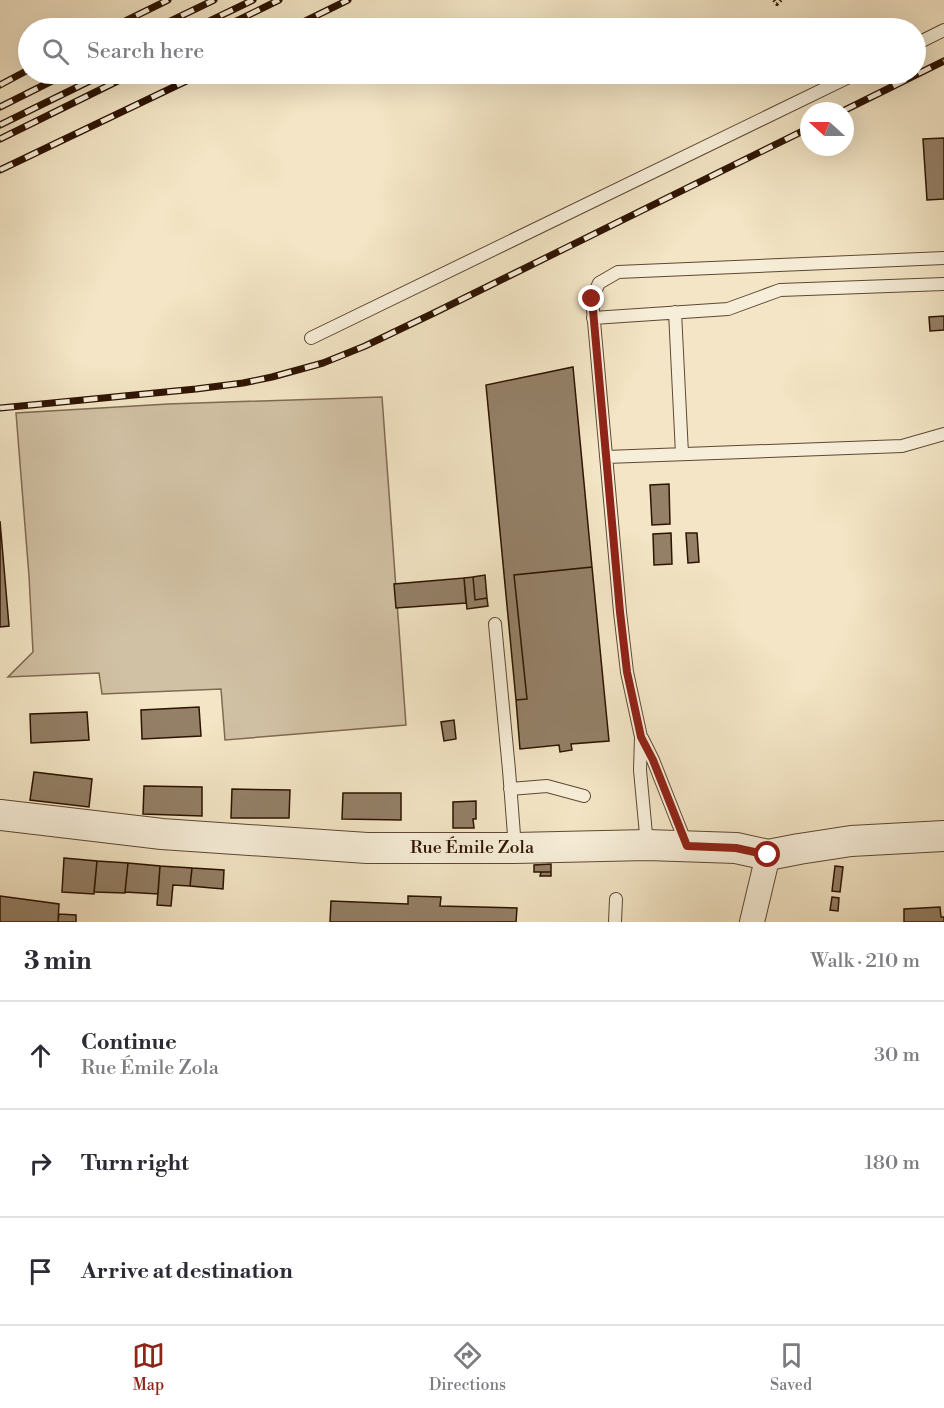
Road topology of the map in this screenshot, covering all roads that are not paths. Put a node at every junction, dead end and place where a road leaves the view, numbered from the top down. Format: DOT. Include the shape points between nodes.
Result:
graph roads {
  1 [pos="944,30"];
  2 [pos="926,39"];
  3 [pos="834,84"];
  4 [pos="944,258"];
  5 [pos="944,284"];
  6 [pos="675,312"];
  7 [pos="593,318"];
  8 [pos="311,338"];
  9 [pos="944,434"];
  10 [pos="682,454"];
  11 [pos="606,457"];
  12 [pos="495,624"];
  13 [pos="641,737"];
  14 [pos="510,789"];
  15 [pos="584,796"];
  16 [pos="0,815"];
  17 [pos="944,836"];
  18 [pos="647,845"];
  19 [pos="687,846"];
  20 [pos="515,848"];
  21 [pos="768,855"];
  22 [pos="616,898"];
  23 [pos="615,922"];
  24 [pos="752,922"];
  1 -- 2 [label="lane"];
  3 -- 8 [label="lane"];
  4 -- 7 [label="lane" via="618,272 599,284 592,299"];
  5 -- 6 [label="lane" via="780,290 728,309"];
  6 -- 7 [label="lane"];
  6 -- 10 [label="lane"];
  7 -- 11 [label="lane"];
  9 -- 10 [label="lane" via="902,446"];
  10 -- 11 [label="lane"];
  11 -- 13 [label="lane" via="627,672"];
  12 -- 14 [label="lane"];
  13 -- 18 [label="lane"];
  13 -- 19 [label="lane"];
  14 -- 15 [label="lane" via="547,786"];
  14 -- 20 [label="lane"];
  16 -- 20 [label="street, Rue Émile Zola" via="162,834 367,848"];
  17 -- 21 [label="street, Rue Émile Zola" via="851,842"];
  18 -- 19 [label="street, Rue Émile Zola"];
  18 -- 20 [label="street, Rue Émile Zola"];
  19 -- 21 [label="street, Rue Émile Zola" via="736,848"];
  21 -- 24 [label="street"];
  22 -- 23 [label="lane"];
}
